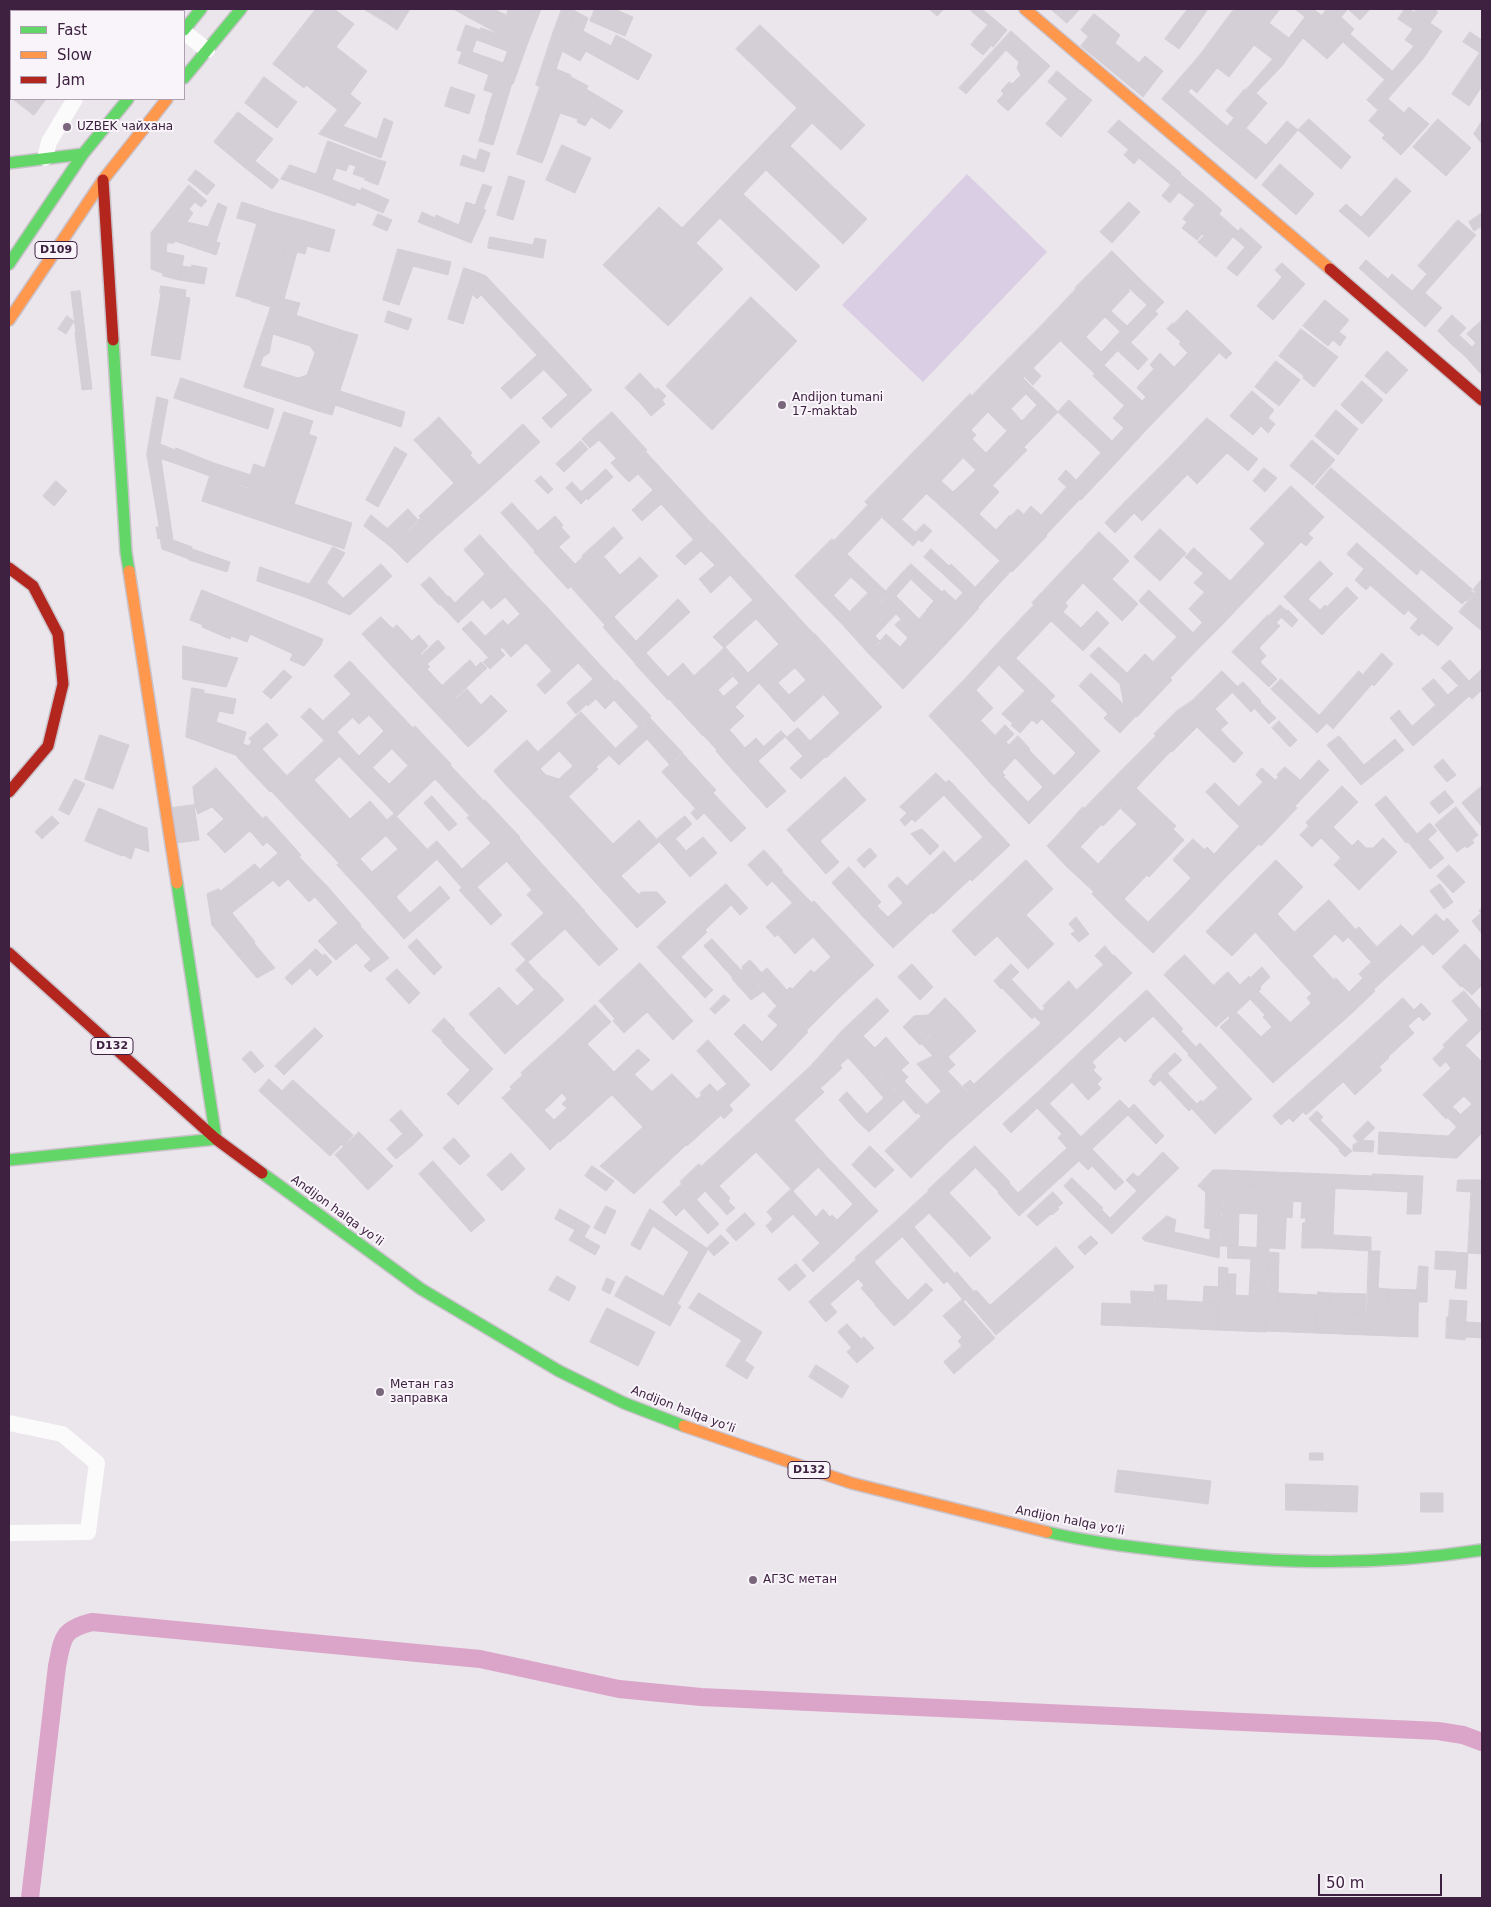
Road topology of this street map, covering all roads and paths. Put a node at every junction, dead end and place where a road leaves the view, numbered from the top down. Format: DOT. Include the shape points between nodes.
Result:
graph roads {
  1 [pos="201,9"];
  2 [pos="241,9"];
  3 [pos="1025,9"];
  4 [pos="185,30"];
  5 [pos="185,32"];
  6 [pos="206,50"];
  7 [pos="185,77"];
  8 [pos="74,100"];
  9 [pos="127,100"];
  10 [pos="166,100"];
  11 [pos="83,154"];
  12 [pos="46,158"];
  13 [pos="9,163"];
  14 [pos="103,180"];
  15 [pos="9,264"];
  16 [pos="9,320"];
  17 [pos="1482,400"];
  18 [pos="9,568"];
  19 [pos="9,792"];
  20 [pos="9,953"];
  21 [pos="216,1139"];
  22 [pos="9,1160"];
  23 [pos="9,1423"];
  24 [pos="9,1533"];
  25 [pos="1482,1550"];
  1 -- 4 [label="main road"];
  2 -- 6 [label="main road"];
  3 -- 17 [label="main road"];
  5 -- 6 [label="street"];
  6 -- 7 [label="main road"];
  8 -- 12 [label="street" via="49,142"];
  9 -- 11 [label="main road, D109"];
  10 -- 14 [label="main road, D109"];
  11 -- 12 [label="main road"];
  11 -- 15 [label="main road, D109"];
  12 -- 13 [label="main road"];
  14 -- 16 [label="main road, D109"];
  14 -- 21 [label="main road" via="126,552"];
  18 -- 19 [label="main road" via="33,586 58,634 63,684 48,746"];
  20 -- 21 [label="main road, Andijon halqa yo‘li / D132"];
  21 -- 22 [label="main road"];
  21 -- 25 [label="main road, Andijon halqa yo‘li / D132" via="421,1289 559,1371 624,1403 774,1459 868,1487 1050,1533 1141,1548 1236,1560 1332,1563 1431,1558"];
  23 -- 24 [label="street" via="62,1434 97,1463 88,1532"];
}
